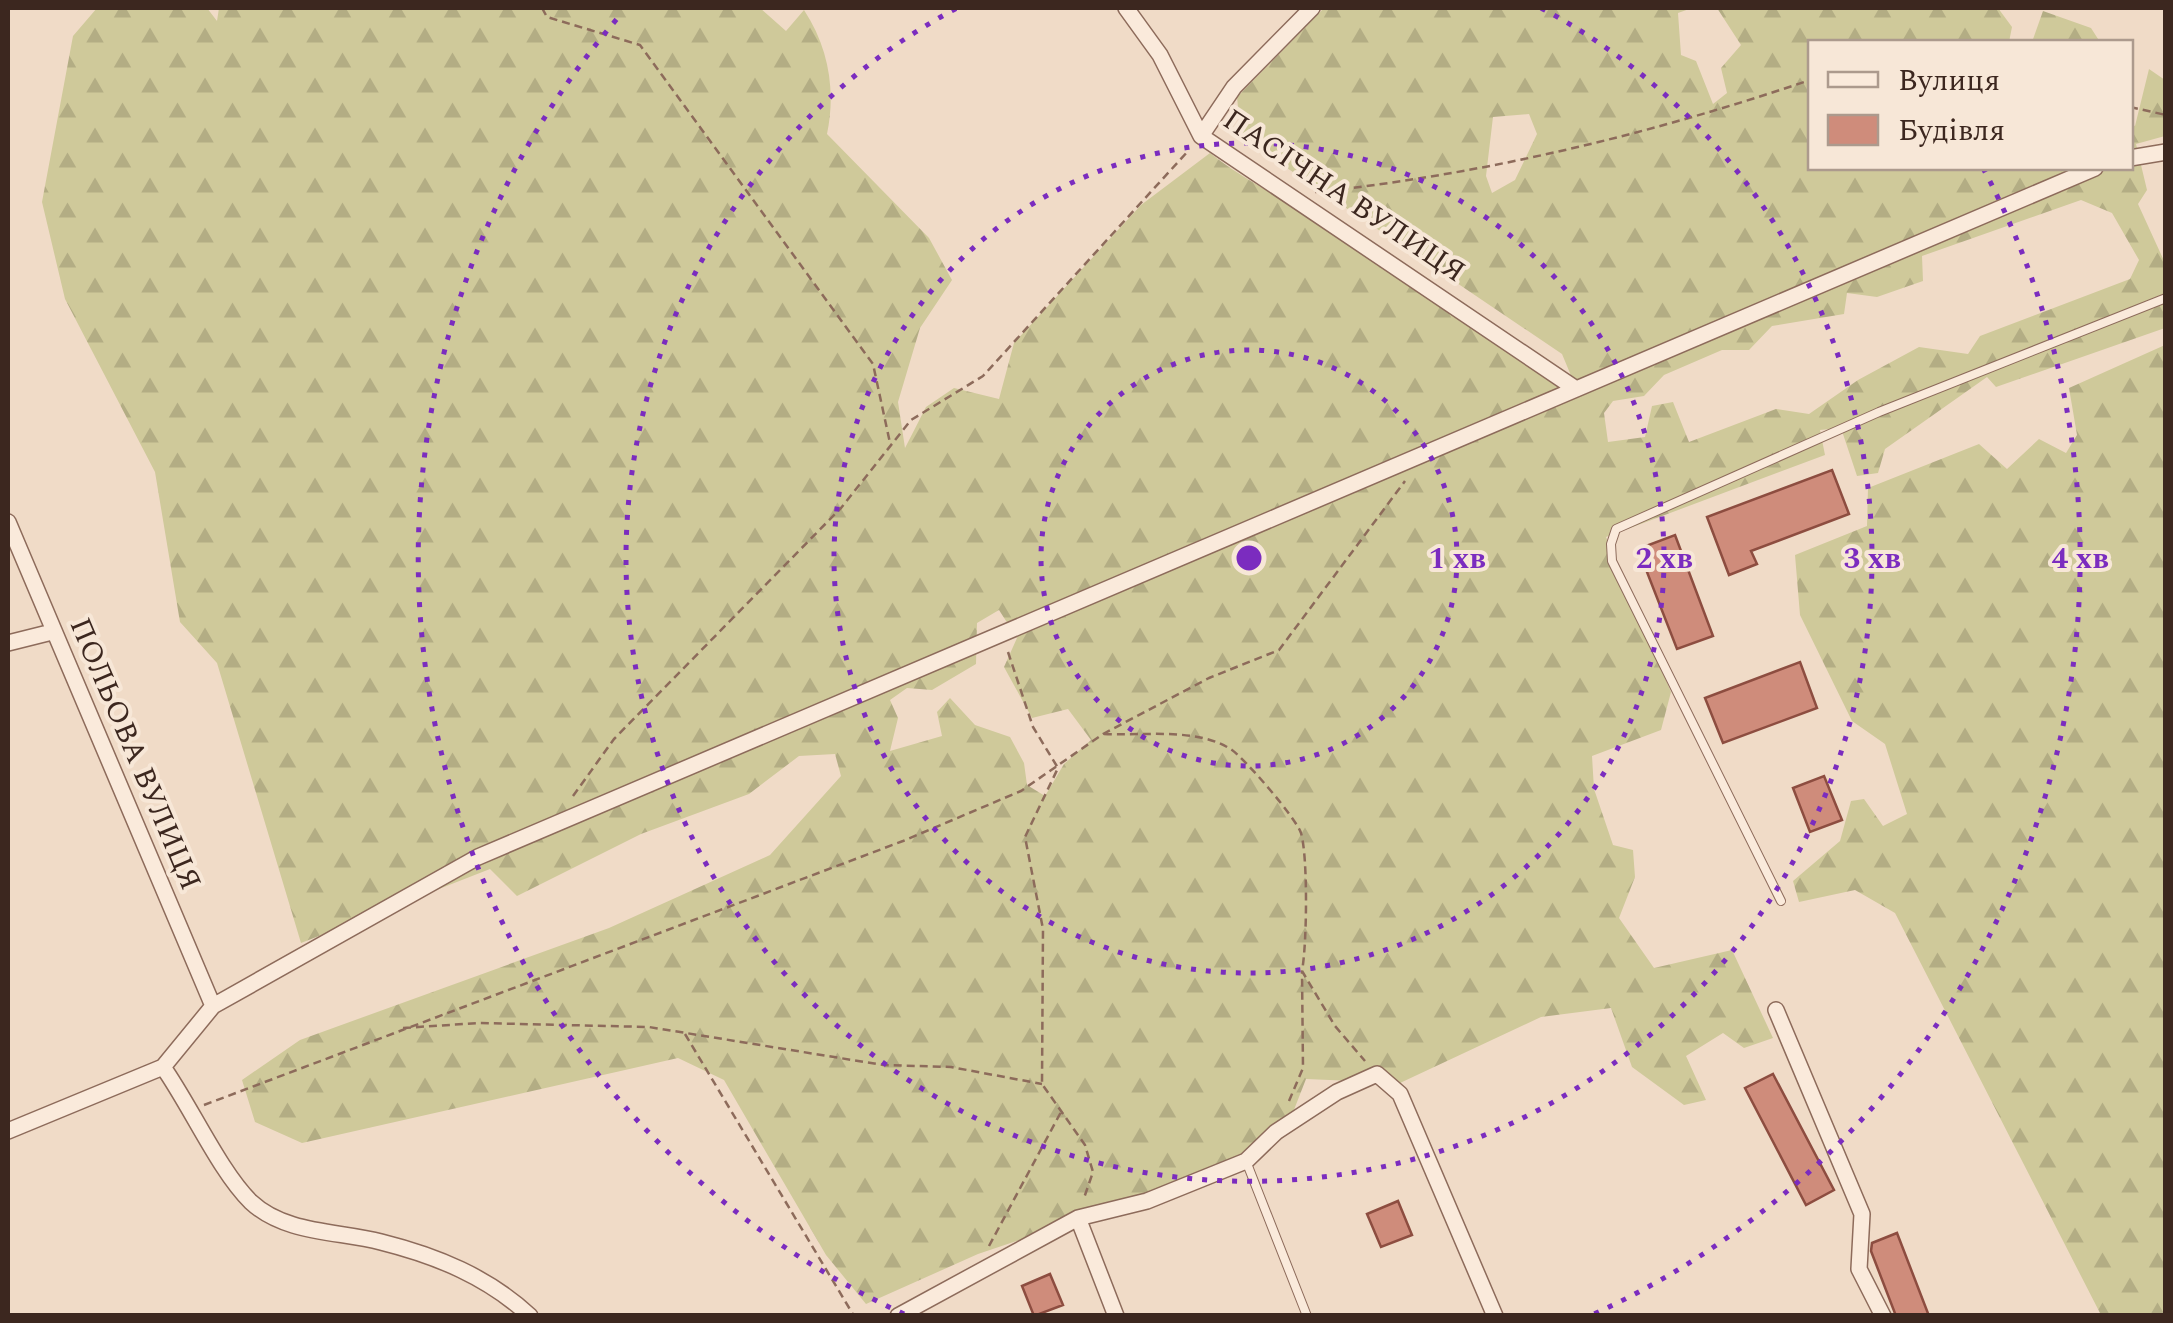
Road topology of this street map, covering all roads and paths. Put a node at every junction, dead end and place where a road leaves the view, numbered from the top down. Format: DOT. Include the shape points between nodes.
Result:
graph roads {
  1 [pos="542,8"];
  2 [pos="1126,8"];
  3 [pos="1312,8"];
  4 [pos="1808,81"];
  5 [pos="2133,108"];
  6 [pos="2166,115"];
  7 [pos="1201,136"];
  8 [pos="2166,152"];
  9 [pos="2133,158"];
  10 [pos="2089,170"];
  11 [pos="1288,194"];
  12 [pos="2166,298"];
  13 [pos="1576,389"];
  14 [pos="890,445"];
  15 [pos="1400,486"];
  16 [pos="8,522"];
  17 [pos="52,632"];
  18 [pos="1001,632"];
  19 [pos="8,643"];
  20 [pos="1102,734"];
  21 [pos="1058,768"];
  22 [pos="572,797"];
  23 [pos="1780,901"];
  24 [pos="1302,970"];
  25 [pos="213,1006"];
  26 [pos="1776,1010"];
  27 [pos="397,1028"];
  28 [pos="684,1032"];
  29 [pos="163,1067"];
  30 [pos="1377,1074"];
  31 [pos="1042,1084"];
  32 [pos="193,1108"];
  33 [pos="1061,1111"];
  34 [pos="8,1132"];
  35 [pos="1276,1132"];
  36 [pos="1246,1161"];
  37 [pos="1078,1218"];
  38 [pos="975,1274"];
  39 [pos="902,1315"];
  40 [pos="530,1316"];
  41 [pos="854,1316"];
  42 [pos="1116,1316"];
  43 [pos="1307,1316"];
  44 [pos="1495,1316"];
  45 [pos="1882,1316"];
  1 -- 14 [label="path" via="547,17 640,46 873,364"];
  2 -- 7 [label="street, ПАСІЧНА ВУЛИЦЯ" via="1160,56"];
  3 -- 7 [label="street" via="1234,87"];
  4 -- 11 [label="path" via="1604,139 1416,182"];
  5 -- 6 [label="path"];
  7 -- 11 [label="street, ПАСІЧНА ВУЛИЦЯ"];
  7 -- 14 [label="path" via="983,376 911,420"];
  8 -- 9 [label="street"];
  10 -- 13 [label="street"];
  11 -- 13 [label="street, ПАСІЧНА ВУЛИЦЯ"];
  12 -- 23 [label="lane" via="1879,412 1616,529 1612,562"];
  13 -- 18 [label="street"];
  14 -- 22 [label="path" via="841,508 614,738"];
  15 -- 20 [label="path" via="1278,650"];
  16 -- 17 [label="street, ПОЛЬОВА ВУЛИЦЯ"];
  17 -- 19 [label="street"];
  17 -- 25 [label="street, ПОЛЬОВА ВУЛИЦЯ"];
  18 -- 21 [label="path" via="1033,728"];
  18 -- 25 [label="street" via="478,858"];
  20 -- 21 [label="path"];
  20 -- 24 [label="path" via="1184,734 1232,750 1272,796 1300,832"];
  21 -- 27 [label="path" via="1021,791 903,841"];
  21 -- 31 [label="path" via="1025,837 1043,929"];
  24 -- 30 [label="path" via="1334,1026"];
  24 -- 35 [label="path" via="1303,1068"];
  25 -- 29 [label="street"];
  26 -- 45 [label="street" via="1862,1214 1859,1268"];
  27 -- 28 [label="path" via="479,1023"];
  27 -- 32 [label="path"];
  28 -- 31 [label="path"];
  28 -- 41 [label="path"];
  29 -- 32 [label="street"];
  29 -- 34 [label="street"];
  30 -- 35 [label="street"];
  30 -- 44 [label="street" via="1400,1094"];
  31 -- 33 [label="path"];
  32 -- 40 [label="street" via="232,1178 272,1216 450,1264 497,1286"];
  33 -- 37 [label="path" via="1085,1145 1093,1172"];
  33 -- 38 [label="path"];
  35 -- 36 [label="street"];
  36 -- 37 [label="street" via="1147,1201"];
  36 -- 43 [label="lane"];
  37 -- 38 [label="street"];
  37 -- 42 [label="street"];
  38 -- 39 [label="street"];
}
